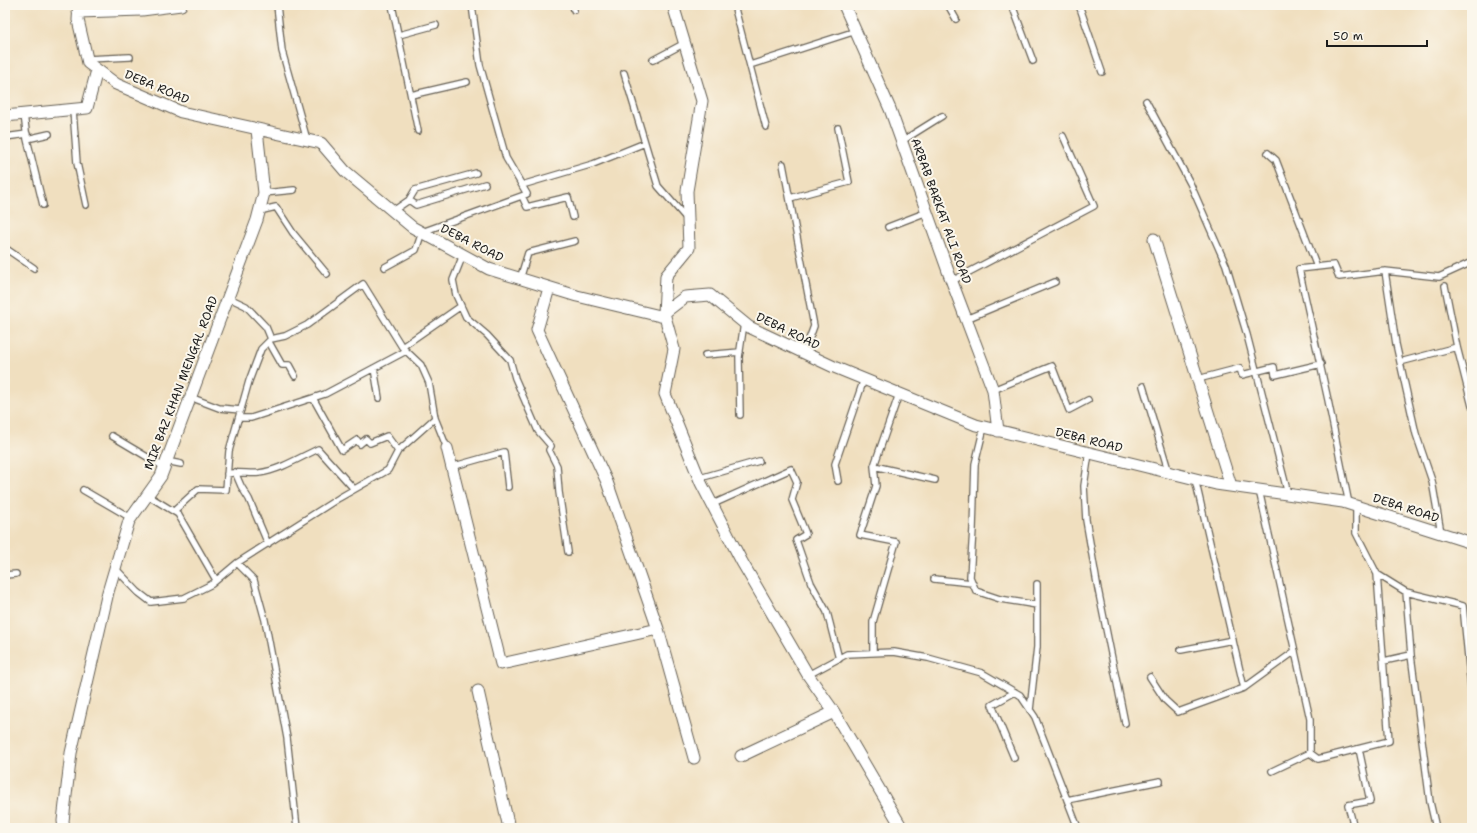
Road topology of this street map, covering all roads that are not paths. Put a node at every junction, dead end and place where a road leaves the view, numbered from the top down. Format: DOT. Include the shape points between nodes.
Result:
graph roads {
  1 [pos="181,5"];
  2 [pos="277,5"];
  3 [pos="392,5"];
  4 [pos="472,5"];
  5 [pos="673,5"];
  6 [pos="734,5"];
  7 [pos="844,5"];
  8 [pos="948,5"];
  9 [pos="1012,5"];
  10 [pos="1079,5"];
  11 [pos="78,8"];
  12 [pos="956,19"];
  13 [pos="436,25"];
  14 [pos="856,31"];
  15 [pos="398,35"];
  16 [pos="684,43"];
  17 [pos="130,57"];
  18 [pos="87,59"];
  19 [pos="653,60"];
  20 [pos="1032,61"];
  21 [pos="750,65"];
  22 [pos="97,70"];
  23 [pos="1102,72"];
  24 [pos="624,73"];
  25 [pos="467,82"];
  26 [pos="411,95"];
  27 [pos="1146,101"];
  28 [pos="73,110"];
  29 [pos="24,114"];
  30 [pos="5,116"];
  31 [pos="942,116"];
  32 [pos="766,127"];
  33 [pos="838,128"];
  34 [pos="256,130"];
  35 [pos="418,131"];
  36 [pos="49,134"];
  37 [pos="1063,136"];
  38 [pos="5,137"];
  39 [pos="27,137"];
  40 [pos="307,140"];
  41 [pos="902,141"];
  42 [pos="645,143"];
  43 [pos="1268,153"];
  44 [pos="783,164"];
  45 [pos="476,173"];
  46 [pos="484,184"];
  47 [pos="522,185"];
  48 [pos="294,190"];
  49 [pos="264,193"];
  50 [pos="522,196"];
  51 [pos="790,198"];
  52 [pos="409,200"];
  53 [pos="43,205"];
  54 [pos="86,205"];
  55 [pos="259,210"];
  56 [pos="393,211"];
  57 [pos="927,212"];
  58 [pos="573,217"];
  59 [pos="688,221"];
  60 [pos="888,227"];
  61 [pos="422,232"];
  62 [pos="1154,239"];
  63 [pos="575,241"];
  64 [pos="5,248"];
  65 [pos="463,255"];
  66 [pos="1472,262"];
  67 [pos="385,267"];
  68 [pos="1317,267"];
  69 [pos="34,268"];
  70 [pos="1385,272"];
  71 [pos="327,274"];
  72 [pos="520,279"];
  73 [pos="952,281"];
  74 [pos="1056,282"];
  75 [pos="1445,286"];
  76 [pos="549,288"];
  77 [pos="228,297"];
  78 [pos="461,306"];
  79 [pos="664,313"];
  80 [pos="966,319"];
  81 [pos="744,322"];
  82 [pos="270,340"];
  83 [pos="1457,347"];
  84 [pos="404,349"];
  85 [pos="740,352"];
  86 [pos="804,353"];
  87 [pos="705,355"];
  88 [pos="1400,362"];
  89 [pos="1321,364"];
  90 [pos="374,368"];
  91 [pos="1256,371"];
  92 [pos="295,376"];
  93 [pos="864,379"];
  94 [pos="1198,379"];
  95 [pos="1143,386"];
  96 [pos="993,390"];
  97 [pos="899,394"];
  98 [pos="190,396"];
  99 [pos="313,398"];
  100 [pos="379,398"];
  101 [pos="1088,400"];
  102 [pos="1472,406"];
  103 [pos="241,410"];
  104 [pos="740,414"];
  105 [pos="239,418"];
  106 [pos="435,418"];
  107 [pos="984,427"];
  108 [pos="998,431"];
  109 [pos="112,436"];
  110 [pos="447,448"];
  111 [pos="398,451"];
  112 [pos="1089,453"];
  113 [pos="759,461"];
  114 [pos="165,464"];
  115 [pos="181,464"];
  116 [pos="874,466"];
  117 [pos="452,467"];
  118 [pos="235,472"];
  119 [pos="1169,472"];
  120 [pos="227,474"];
  121 [pos="700,478"];
  122 [pos="1195,479"];
  123 [pos="935,480"];
  124 [pos="838,481"];
  125 [pos="1231,486"];
  126 [pos="508,487"];
  127 [pos="354,489"];
  128 [pos="83,490"];
  129 [pos="1259,490"];
  130 [pos="1288,494"];
  131 [pos="147,495"];
  132 [pos="712,504"];
  133 [pos="1352,505"];
  134 [pos="174,511"];
  135 [pos="131,518"];
  136 [pos="1441,533"];
  137 [pos="1472,543"];
  138 [pos="268,544"];
  139 [pos="568,552"];
  140 [pos="238,563"];
  141 [pos="115,568"];
  142 [pos="16,574"];
  143 [pos="1377,574"];
  144 [pos="5,575"];
  145 [pos="216,580"];
  146 [pos="934,580"];
  147 [pos="972,583"];
  148 [pos="1036,584"];
  149 [pos="1406,592"];
  150 [pos="1038,605"];
  151 [pos="658,629"];
  152 [pos="1233,640"];
  153 [pos="1180,650"];
  154 [pos="1295,651"];
  155 [pos="873,653"];
  156 [pos="1411,655"];
  157 [pos="839,659"];
  158 [pos="1384,661"];
  159 [pos="808,675"];
  160 [pos="1150,677"];
  161 [pos="1244,688"];
  162 [pos="478,691"];
  163 [pos="1015,692"];
  164 [pos="1472,698"];
  165 [pos="1030,710"];
  166 [pos="834,712"];
  167 [pos="1126,723"];
  168 [pos="1359,749"];
  169 [pos="1310,753"];
  170 [pos="740,756"];
  171 [pos="694,758"];
  172 [pos="1014,758"];
  173 [pos="1272,771"];
  174 [pos="1160,781"];
  175 [pos="1067,800"];
  176 [pos="64,828"];
  177 [pos="297,828"];
  178 [pos="509,828"];
  179 [pos="902,828"];
  180 [pos="1078,828"];
  181 [pos="1354,828"];
  182 [pos="1436,828"];
  1 -- 11 [label="street" via="142,10"];
  2 -- 40 [label="lane" via="282,51"];
  3 -- 15 [label="lane"];
  4 -- 47 [label="lane" via="480,65 506,158"];
  5 -- 16 [label="street"];
  6 -- 21 [label="lane"];
  7 -- 14 [label="street, ARBAB BARKAT ALI ROAD"];
  8 -- 12 [label="lane"];
  9 -- 20 [label="lane"];
  10 -- 23 [label="lane"];
  11 -- 18 [label="street, DEBA ROAD" via="78,20"];
  13 -- 15 [label="lane"];
  14 -- 21 [label="lane"];
  14 -- 41 [label="street, ARBAB BARKAT ALI ROAD"];
  15 -- 26 [label="lane"];
  16 -- 19 [label="lane"];
  16 -- 59 [label="street" via="702,101 687,191"];
  17 -- 18 [label="lane"];
  18 -- 22 [label="street, DEBA ROAD"];
  21 -- 32 [label="lane"];
  22 -- 28 [label="street" via="87,108"];
  22 -- 34 [label="street, DEBA ROAD" via="116,84 181,112"];
  24 -- 42 [label="lane"];
  25 -- 26 [label="lane"];
  26 -- 35 [label="lane"];
  27 -- 91 [label="lane" via="1190,183 1226,265"];
  28 -- 29 [label="street"];
  28 -- 54 [label="lane" via="77,163"];
  29 -- 30 [label="street"];
  29 -- 39 [label="lane"];
  31 -- 41 [label="lane"];
  33 -- 51 [label="lane" via="849,182"];
  34 -- 40 [label="street, DEBA ROAD"];
  34 -- 49 [label="street, MIR BAZ KHAN MENGAL ROAD"];
  36 -- 39 [label="lane"];
  37 -- 73 [label="lane" via="1094,206"];
  38 -- 39 [label="lane"];
  39 -- 53 [label="lane"];
  40 -- 56 [label="street, DEBA ROAD" via="321,143 345,171"];
  41 -- 57 [label="street, ARBAB BARKAT ALI ROAD"];
  42 -- 47 [label="lane" via="593,164"];
  42 -- 59 [label="lane" via="658,186"];
  43 -- 68 [label="lane" via="1276,160"];
  44 -- 51 [label="lane"];
  45 -- 52 [label="lane" via="415,190"];
  46 -- 52 [label="lane" via="416,205"];
  47 -- 50 [label="lane" via="528,194"];
  48 -- 49 [label="lane"];
  49 -- 55 [label="street, MIR BAZ KHAN MENGAL ROAD"];
  50 -- 58 [label="lane" via="527,207 568,197"];
  50 -- 61 [label="lane"];
  51 -- 86 [label="lane" via="814,326"];
  52 -- 56 [label="lane"];
  55 -- 71 [label="lane" via="276,207 292,233"];
  55 -- 77 [label="street, MIR BAZ KHAN MENGAL ROAD"];
  56 -- 61 [label="street, DEBA ROAD"];
  57 -- 60 [label="lane"];
  57 -- 73 [label="street, ARBAB BARKAT ALI ROAD"];
  59 -- 79 [label="street" via="689,248 666,276"];
  61 -- 65 [label="street, DEBA ROAD"];
  61 -- 67 [label="lane" via="416,250"];
  62 -- 94 [label="street"];
  63 -- 72 [label="lane" via="528,253"];
  64 -- 69 [label="lane"];
  65 -- 72 [label="street, DEBA ROAD" via="489,269"];
  65 -- 78 [label="lane" via="453,280"];
  66 -- 70 [label="lane" via="1438,277"];
  68 -- 70 [label="lane" via="1334,265 1339,277"];
  68 -- 89 [label="lane" via="1299,269"];
  70 -- 88 [label="lane"];
  72 -- 76 [label="street, DEBA ROAD"];
  73 -- 80 [label="street, ARBAB BARKAT ALI ROAD"];
  74 -- 80 [label="lane"];
  75 -- 83 [label="lane"];
  76 -- 79 [label="street, DEBA ROAD" via="660,316"];
  76 -- 151 [label="street" via="537,330 607,482"];
  77 -- 82 [label="lane" via="246,306 266,327"];
  77 -- 98 [label="street, MIR BAZ KHAN MENGAL ROAD"];
  78 -- 84 [label="lane"];
  78 -- 139 [label="lane" via="466,316 510,360 538,431 551,446 549,450 557,466"];
  79 -- 81 [label="street, DEBA ROAD" via="685,297 710,294"];
  79 -- 121 [label="street" via="674,349 665,394"];
  80 -- 96 [label="street, ARBAB BARKAT ALI ROAD"];
  81 -- 85 [label="lane"];
  81 -- 86 [label="street, DEBA ROAD" via="749,327"];
  82 -- 84 [label="lane" via="307,325 363,284"];
  82 -- 92 [label="lane" via="282,365 289,365"];
  82 -- 103 [label="lane" via="261,349"];
  83 -- 88 [label="lane"];
  83 -- 102 [label="lane"];
  84 -- 90 [label="lane"];
  84 -- 106 [label="lane" via="421,366 429,383"];
  85 -- 87 [label="lane"];
  85 -- 104 [label="lane"];
  86 -- 93 [label="street, DEBA ROAD"];
  88 -- 136 [label="lane" via="1416,434 1432,481"];
  89 -- 91 [label="lane" via="1275,375 1274,367"];
  89 -- 133 [label="lane"];
  90 -- 99 [label="lane"];
  90 -- 100 [label="lane"];
  91 -- 94 [label="lane" via="1242,375 1240,368"];
  91 -- 130 [label="lane"];
  93 -- 97 [label="street, DEBA ROAD"];
  93 -- 124 [label="lane" via="835,464"];
  94 -- 125 [label="street"];
  95 -- 119 [label="lane"];
  96 -- 101 [label="lane" via="1052,366 1069,410"];
  96 -- 108 [label="street, ARBAB BARKAT ALI ROAD"];
  97 -- 107 [label="street, DEBA ROAD"];
  97 -- 116 [label="lane"];
  98 -- 103 [label="lane" via="219,408"];
  98 -- 114 [label="street, MIR BAZ KHAN MENGAL ROAD"];
  99 -- 105 [label="lane" via="251,418"];
  99 -- 111 [label="lane" via="342,450 357,440 360,444 366,439 370,443 387,436"];
  103 -- 105 [label="lane"];
  105 -- 120 [label="lane" via="229,451"];
  106 -- 110 [label="lane"];
  106 -- 111 [label="lane"];
  107 -- 108 [label="street, DEBA ROAD"];
  107 -- 147 [label="lane" via="975,464 970,577"];
  108 -- 112 [label="street, DEBA ROAD"];
  109 -- 114 [label="lane"];
  110 -- 117 [label="street"];
  111 -- 127 [label="lane" via="388,470"];
  112 -- 119 [label="street, DEBA ROAD"];
  112 -- 167 [label="lane" via="1084,486 1086,520"];
  113 -- 121 [label="lane"];
  114 -- 115 [label="lane"];
  114 -- 131 [label="street, MIR BAZ KHAN MENGAL ROAD" via="161,476"];
  116 -- 123 [label="lane"];
  116 -- 155 [label="lane" via="876,486 860,535 896,542 873,622"];
  117 -- 126 [label="lane" via="504,452"];
  117 -- 151 [label="street" via="501,664"];
  118 -- 120 [label="lane"];
  118 -- 127 [label="lane" via="258,473 277,468 318,449"];
  118 -- 138 [label="lane"];
  119 -- 122 [label="street, DEBA ROAD"];
  120 -- 134 [label="lane" via="226,490 198,489"];
  121 -- 132 [label="street"];
  122 -- 125 [label="street, DEBA ROAD"];
  122 -- 152 [label="lane"];
  125 -- 129 [label="street, DEBA ROAD"];
  127 -- 138 [label="lane"];
  128 -- 135 [label="lane"];
  129 -- 130 [label="street, DEBA ROAD"];
  129 -- 154 [label="lane"];
  130 -- 133 [label="street, DEBA ROAD"];
  131 -- 134 [label="lane"];
  131 -- 135 [label="street, MIR BAZ KHAN MENGAL ROAD"];
  132 -- 157 [label="lane" via="791,469 797,482 792,500 806,534 796,540 811,583 827,612"];
  132 -- 159 [label="street" via="742,562"];
  133 -- 136 [label="street, DEBA ROAD"];
  133 -- 143 [label="lane" via="1356,533"];
  134 -- 145 [label="lane"];
  135 -- 141 [label="street, MIR BAZ KHAN MENGAL ROAD"];
  136 -- 137 [label="street, DEBA ROAD"];
  138 -- 140 [label="lane"];
  140 -- 145 [label="lane"];
  140 -- 177 [label="lane" via="254,580 265,620 287,738"];
  141 -- 145 [label="lane" via="151,602 184,598"];
  141 -- 176 [label="street, MIR BAZ KHAN MENGAL ROAD" via="71,753"];
  142 -- 144 [label="lane"];
  143 -- 149 [label="lane"];
  143 -- 158 [label="lane"];
  146 -- 147 [label="lane"];
  147 -- 150 [label="lane" via="976,591 1000,599"];
  148 -- 150 [label="lane"];
  149 -- 156 [label="lane"];
  149 -- 164 [label="lane" via="1463,606"];
  150 -- 165 [label="lane" via="1037,647"];
  151 -- 171 [label="street"];
  152 -- 153 [label="lane"];
  152 -- 161 [label="lane"];
  154 -- 161 [label="lane"];
  154 -- 169 [label="lane" via="1310,719"];
  155 -- 157 [label="lane" via="847,654"];
  155 -- 163 [label="lane" via="894,652 928,658 982,673"];
  156 -- 158 [label="lane"];
  156 -- 182 [label="lane" via="1430,802"];
  157 -- 159 [label="lane"];
  158 -- 168 [label="lane" via="1389,741"];
  159 -- 166 [label="street"];
  160 -- 161 [label="lane" via="1165,700 1178,712"];
  162 -- 178 [label="street"];
  163 -- 165 [label="lane"];
  163 -- 172 [label="lane" via="992,705"];
  165 -- 175 [label="lane"];
  166 -- 170 [label="street"];
  166 -- 179 [label="street"];
  168 -- 169 [label="lane" via="1318,759"];
  168 -- 181 [label="lane" via="1370,801 1348,805"];
  169 -- 173 [label="lane"];
  174 -- 175 [label="lane"];
  175 -- 180 [label="lane"];
}
